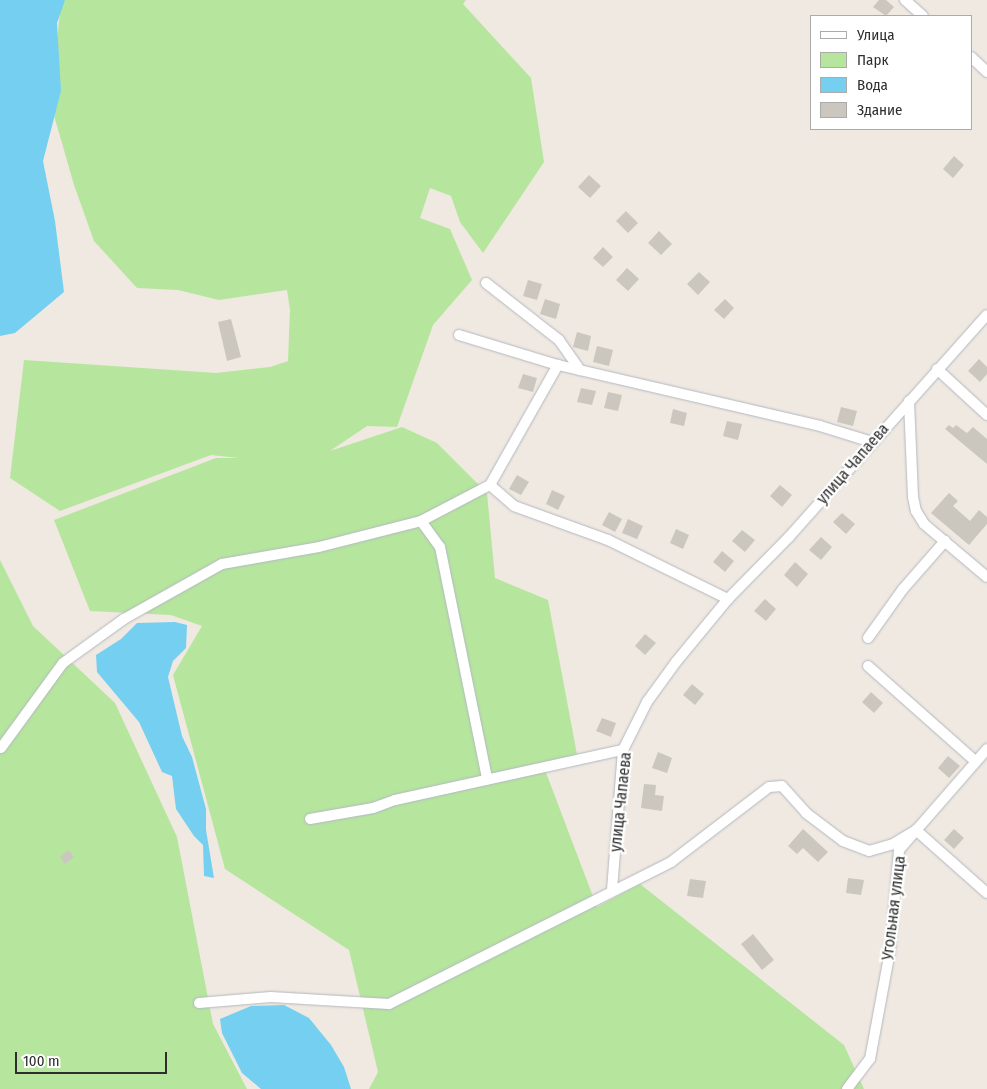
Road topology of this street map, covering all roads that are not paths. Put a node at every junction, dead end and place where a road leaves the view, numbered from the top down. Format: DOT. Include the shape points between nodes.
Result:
graph roads {
  1 [pos="905,0"];
  2 [pos="923,15"];
  3 [pos="972,59"];
  4 [pos="987,72"];
  5 [pos="486,283"];
  6 [pos="987,315"];
  7 [pos="459,334"];
  8 [pos="558,365"];
  9 [pos="580,370"];
  10 [pos="937,370"];
  11 [pos="909,401"];
  12 [pos="987,415"];
  13 [pos="872,442"];
  14 [pos="490,485"];
  15 [pos="421,521"];
  16 [pos="945,541"];
  17 [pos="987,577"];
  18 [pos="728,599"];
  19 [pos="868,638"];
  20 [pos="868,666"];
  21 [pos="1,748"];
  22 [pos="987,749"];
  23 [pos="624,750"];
  24 [pos="976,762"];
  25 [pos="487,779"];
  26 [pos="310,819"];
  27 [pos="916,830"];
  28 [pos="612,890"];
  29 [pos="987,893"];
  30 [pos="199,1003"];
  31 [pos="847,1089"];
  1 -- 2 [label="street"];
  3 -- 4 [label="street"];
  5 -- 9 [label="street" via="559,340"];
  6 -- 10 [label="street, улица Чапаева"];
  7 -- 8 [label="street"];
  8 -- 9 [label="street"];
  8 -- 14 [label="street"];
  9 -- 13 [label="street" via="820,426"];
  10 -- 11 [label="street, улица Чапаева"];
  10 -- 12 [label="street"];
  11 -- 13 [label="street, улица Чапаева"];
  11 -- 16 [label="street" via="914,504 924,524"];
  13 -- 18 [label="street, улица Чапаева" via="789,538"];
  14 -- 15 [label="street"];
  14 -- 18 [label="street" via="514,506 608,540"];
  15 -- 21 [label="street" via="319,547 222,564 124,619 63,663"];
  15 -- 25 [label="street" via="440,547"];
  16 -- 17 [label="street"];
  16 -- 19 [label="street" via="903,589"];
  18 -- 23 [label="street, улица Чапаева" via="647,702"];
  20 -- 24 [label="street"];
  22 -- 24 [label="street, Угольная улица"];
  23 -- 25 [label="street"];
  23 -- 28 [label="street, улица Чапаева"];
  24 -- 27 [label="street, Угольная улица"];
  25 -- 26 [label="street" via="373,808"];
  27 -- 28 [label="street" via="894,844 869,851 843,841 806,813 782,786 769,786 671,862"];
  27 -- 29 [label="street"];
  27 -- 31 [label="street, Угольная улица" via="899,850 890,951 870,1059"];
  28 -- 30 [label="street" via="388,1004 271,997"];
}
